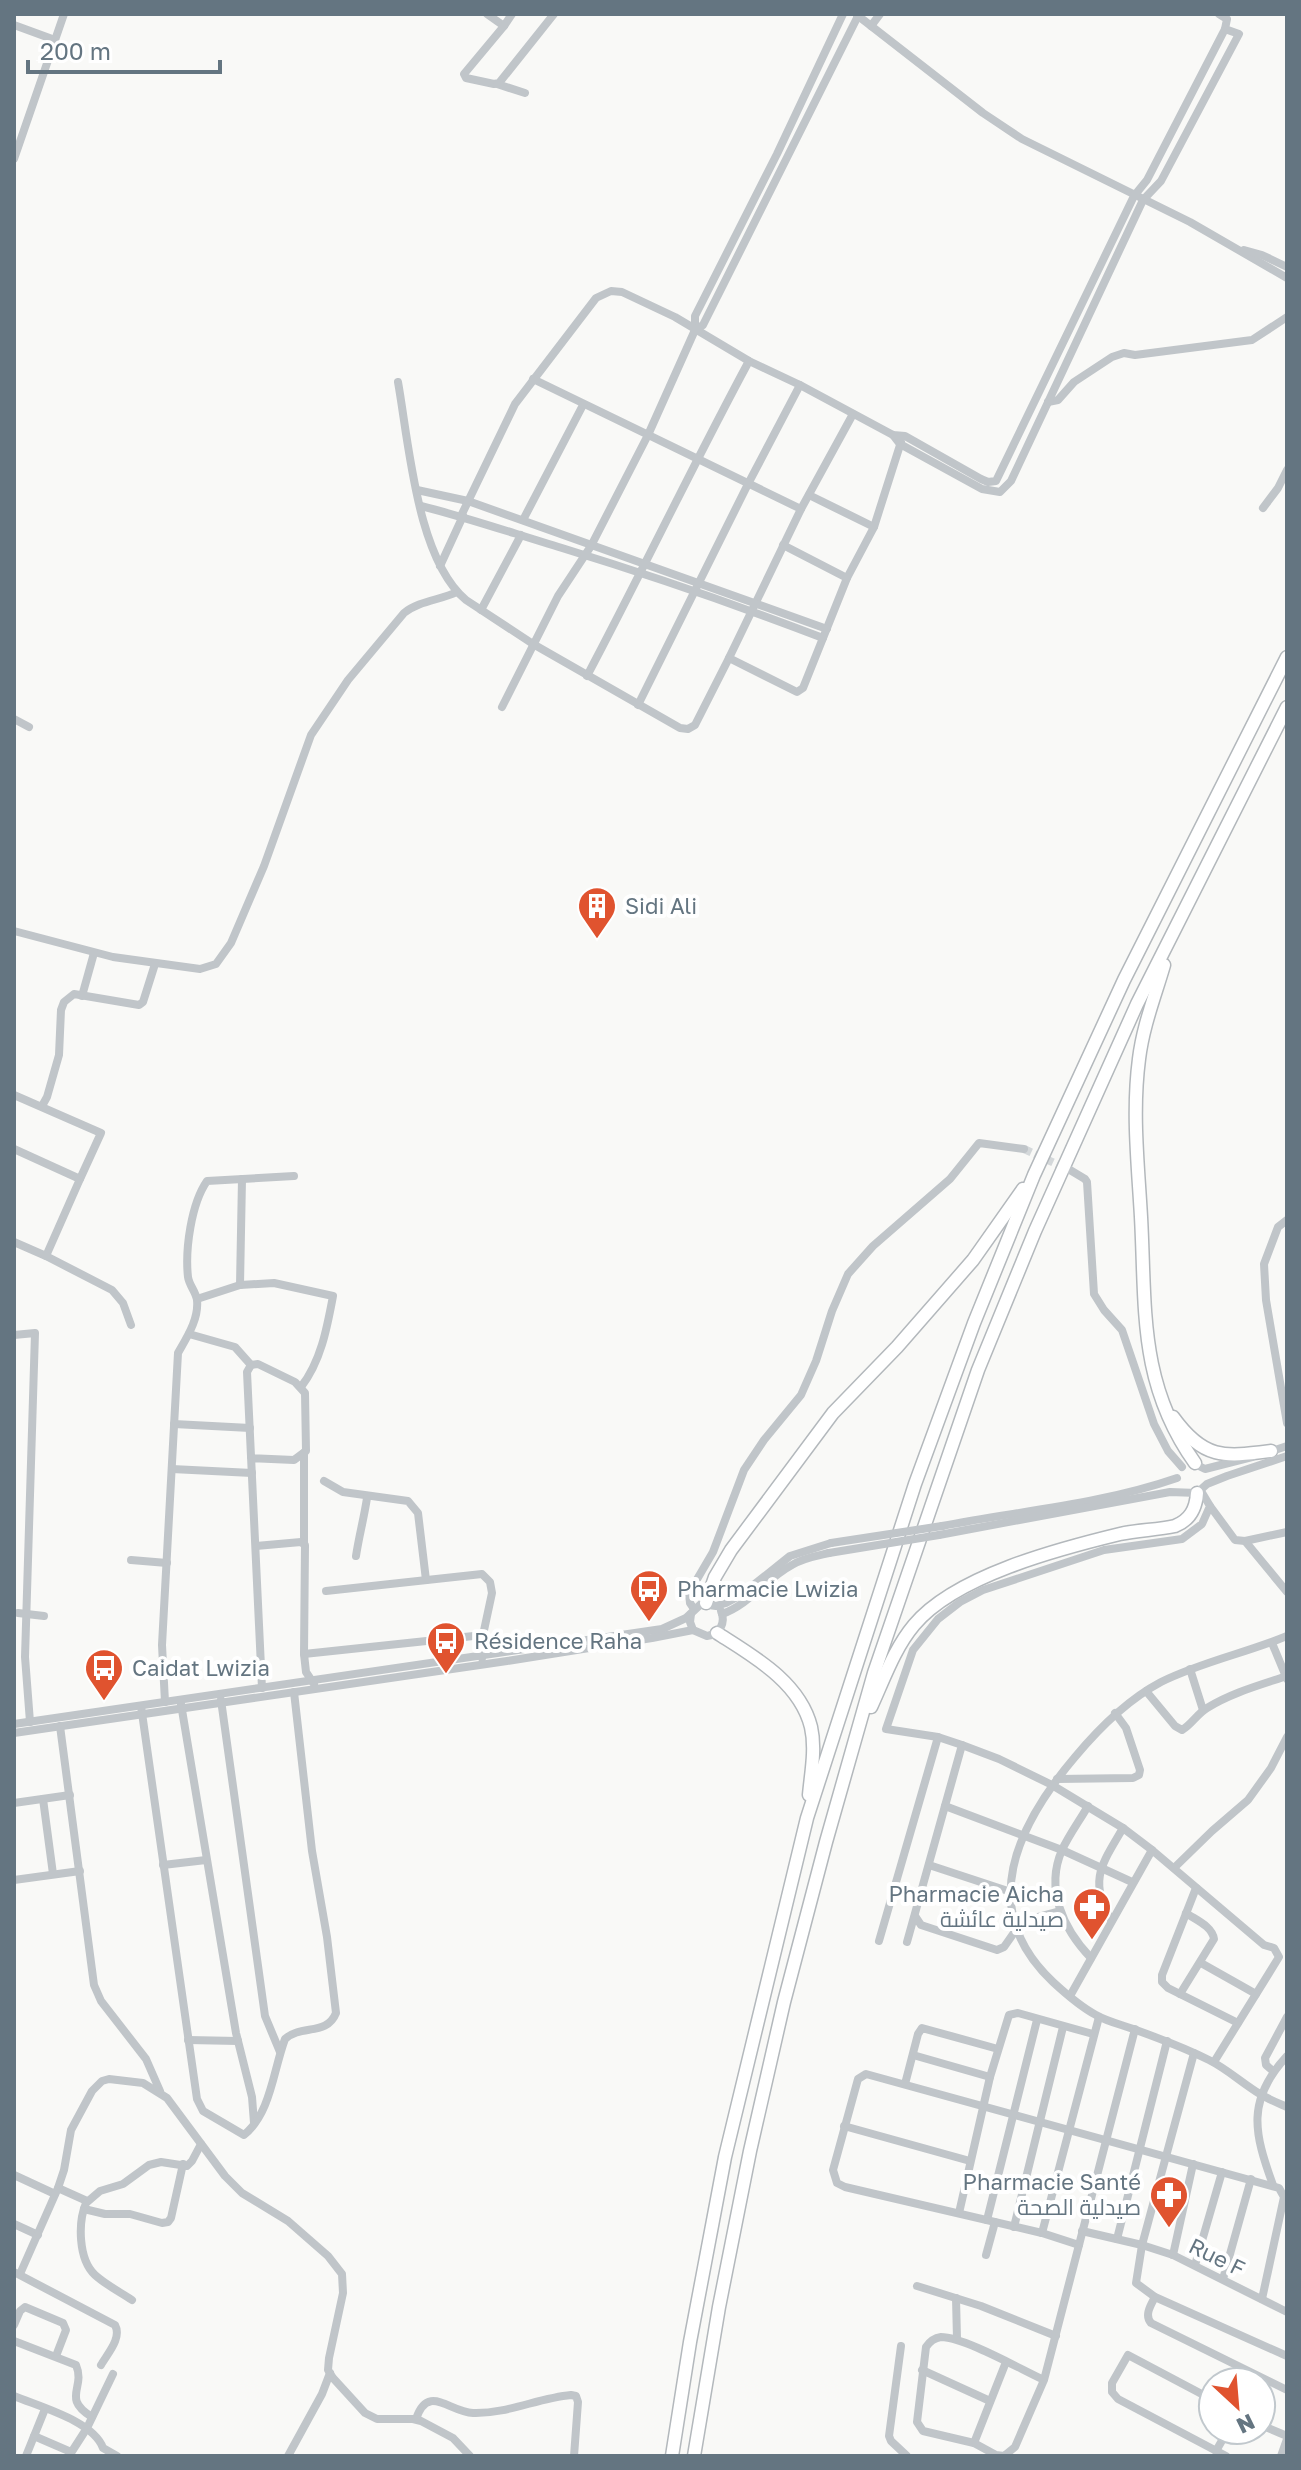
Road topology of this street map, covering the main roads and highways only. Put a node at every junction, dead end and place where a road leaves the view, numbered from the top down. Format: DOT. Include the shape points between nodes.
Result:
graph roads {
  1 [pos="1287,657"];
  2 [pos="1287,707"];
  3 [pos="1174,933"];
  4 [pos="1034,1175"];
  5 [pos="1159,1394"];
  6 [pos="1271,1451"];
  7 [pos="1200,1466"];
  8 [pos="1197,1490"];
  9 [pos="706,1609"];
  10 [pos="717,1633"];
  11 [pos="861,1723"];
  12 [pos="807,1818"];
  13 [pos="672,2456"];
  14 [pos="694,2456"];
  1 -- 4 [label="highway" via="1136,954"];
  2 -- 3 [label="highway"];
  3 -- 5 [label="highway" via="1143,1031 1135,1129 1143,1304"];
  3 -- 11 [label="highway" via="1091,1105 978,1370"];
  4 -- 9 [label="highway" via="973,1260 833,1413 731,1550 715,1577"];
  4 -- 12 [label="highway" via="915,1484"];
  5 -- 6 [label="highway" via="1176,1421 1204,1447 1227,1456"];
  5 -- 7 [label="highway" via="1175,1431"];
  8 -- 11 [label="highway" via="1193,1511 1183,1523 1120,1534 1031,1560 945,1597 914,1625"];
  10 -- 12 [label="highway" via="781,1678 803,1709 813,1748"];
  11 -- 14 [label="highway" via="784,2002 750,2151"];
  12 -- 13 [label="highway" via="725,2157"];
}
